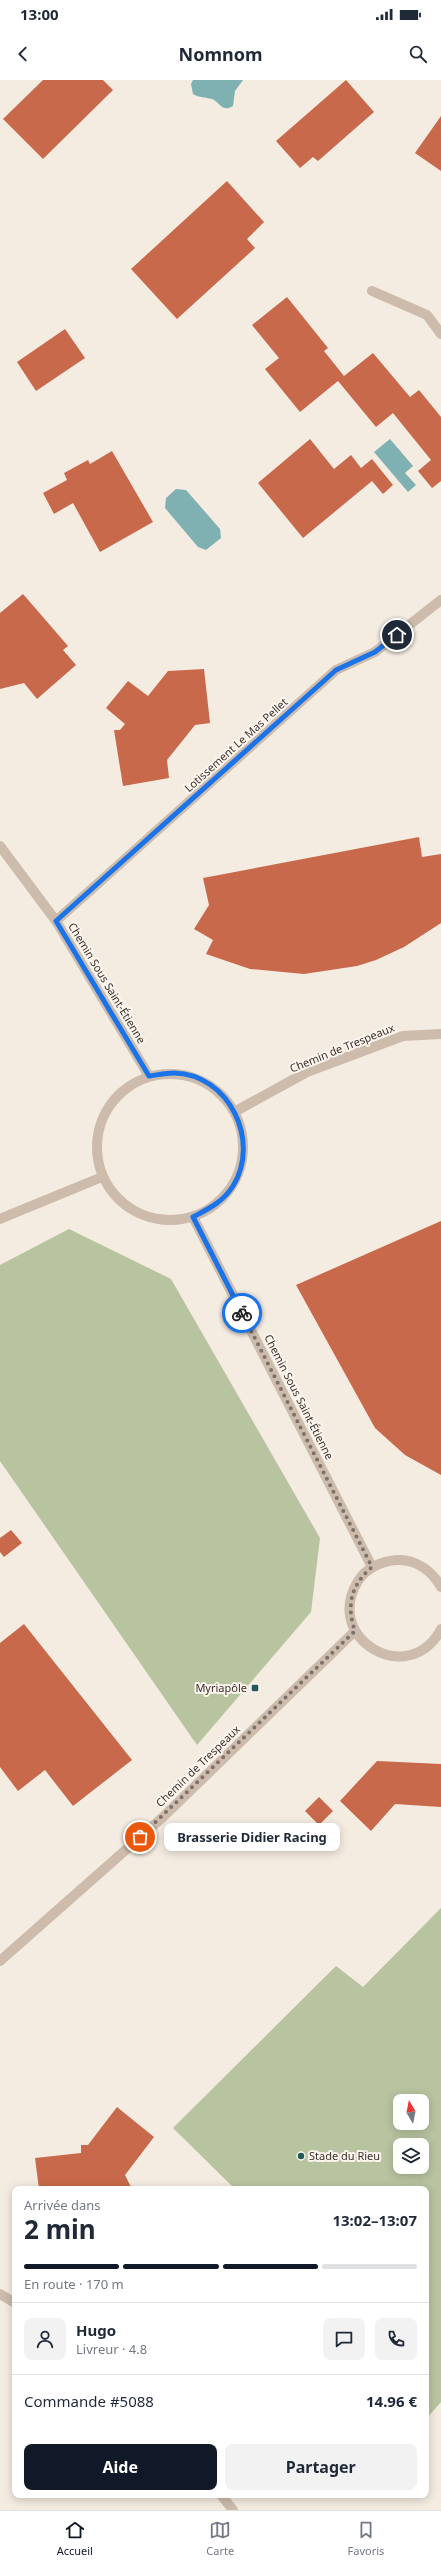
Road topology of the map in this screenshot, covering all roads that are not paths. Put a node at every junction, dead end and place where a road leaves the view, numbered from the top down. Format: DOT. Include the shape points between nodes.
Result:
graph roads {
  1 [pos="372,291"];
  2 [pos="441,334"];
  3 [pos="441,600"];
  4 [pos="0,846"];
  5 [pos="56,921"];
  6 [pos="441,1034"];
  7 [pos="149,1076"];
  8 [pos="236,1111"];
  9 [pos="102,1177"];
  10 [pos="193,1217"];
  11 [pos="0,1219"];
  12 [pos="372,1567"];
  13 [pos="441,1587"];
  14 [pos="441,1629"];
  15 [pos="355,1631"];
  16 [pos="0,1960"];
  17 [pos="0,2294"];
  18 [pos="12,2302"];
  19 [pos="223,2498"];
  20 [pos="233,2510"];
  1 -- 2 [label="street" via="427,315"];
  3 -- 5 [label="street, Lotissement Le Mas Pellet" via="375,652 336,670"];
  4 -- 5 [label="street, Chemin Sous Saint-Étienne"];
  5 -- 7 [label="street, Chemin Sous Saint-Étienne"];
  6 -- 8 [label="street, Chemin de Trespeaux" via="403,1036 307,1072"];
  7 -- 8 [label="street" via="174,1073 199,1079 220,1092"];
  7 -- 9 [label="street" via="127,1087 109,1104 99,1128 96,1152"];
  8 -- 10 [label="street" via="244,1136 243,1162 236,1180 216,1206"];
  9 -- 10 [label="street" via="114,1195 130,1209 150,1218 171,1221"];
  9 -- 11 [label="street"];
  10 -- 12 [label="street, Chemin Sous Saint-Étienne"];
  12 -- 13 [label="street" via="385,1561 413,1562 426,1569"];
  12 -- 15 [label="street" via="361,1576 353,1589 350,1617"];
  14 -- 15 [label="street" via="425,1649 410,1655 394,1657 378,1653 365,1644"];
  15 -- 16 [label="street, Chemin de Trespeaux" via="163,1817"];
  17 -- 18 [label="street"];
  19 -- 20 [label="street"];
}
